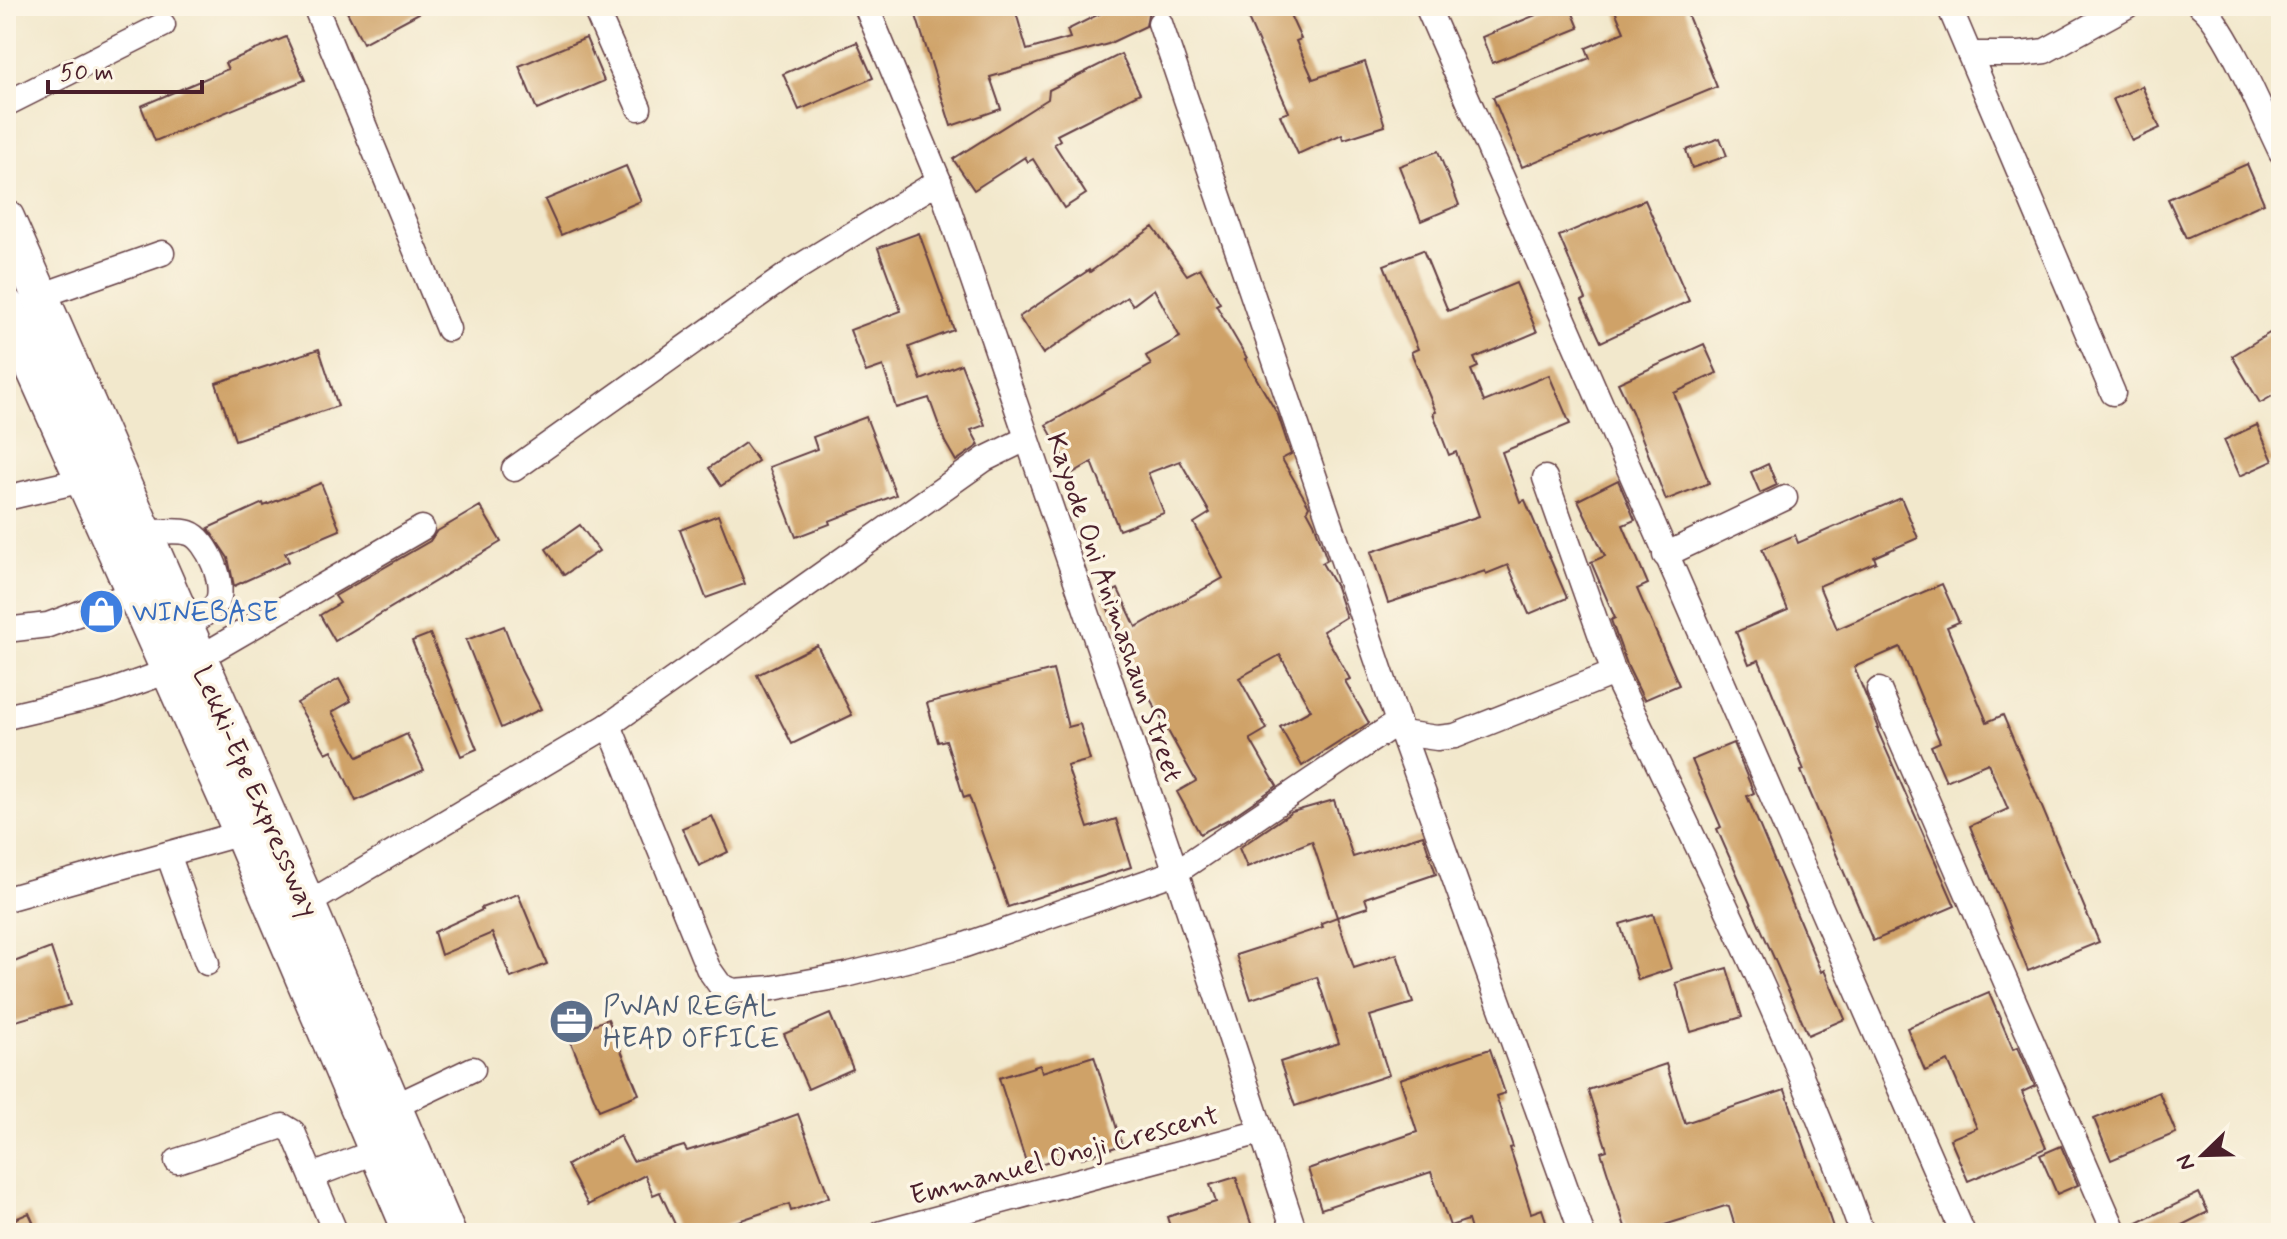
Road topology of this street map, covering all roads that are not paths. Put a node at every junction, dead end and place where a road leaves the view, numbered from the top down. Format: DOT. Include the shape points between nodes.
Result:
graph roads {
  1 [pos="315,6"];
  2 [pos="594,6"];
  3 [pos="866,6"];
  4 [pos="1427,6"];
  5 [pos="1949,6"];
  6 [pos="2127,6"];
  7 [pos="2201,6"];
  8 [pos="1160,23"];
  9 [pos="163,25"];
  10 [pos="1970,54"];
  11 [pos="6,104"];
  12 [pos="639,108"];
  13 [pos="2281,152"];
  14 [pos="939,181"];
  15 [pos="6,218"];
  16 [pos="162,253"];
  17 [pos="40,296"];
  18 [pos="6,306"];
  19 [pos="448,329"];
  20 [pos="2113,393"];
  21 [pos="1026,439"];
  22 [pos="514,469"];
  23 [pos="1545,478"];
  24 [pos="83,480"];
  25 [pos="6,498"];
  26 [pos="1785,498"];
  27 [pos="422,528"];
  28 [pos="144,532"];
  29 [pos="1665,555"];
  30 [pos="134,593"];
  31 [pos="6,630"];
  32 [pos="184,652"];
  33 [pos="1614,673"];
  34 [pos="1879,690"];
  35 [pos="6,717"];
  36 [pos="609,725"];
  37 [pos="1400,728"];
  38 [pos="242,833"];
  39 [pos="168,854"];
  40 [pos="1176,872"];
  41 [pos="6,899"];
  42 [pos="307,904"];
  43 [pos="207,963"];
  44 [pos="473,1069"];
  45 [pos="393,1107"];
  46 [pos="1261,1132"];
  47 [pos="377,1151"];
  48 [pos="177,1161"];
  49 [pos="312,1176"];
  50 [pos="334,1229"];
  51 [pos="412,1233"];
  52 [pos="447,1233"];
  53 [pos="882,1233"];
  54 [pos="1295,1233"];
  55 [pos="1582,1233"];
  56 [pos="1862,1233"];
  57 [pos="1963,1233"];
  58 [pos="2115,1233"];
  1 -- 19 [label="street"];
  2 -- 12 [label="street"];
  3 -- 14 [label="street, Kayode Oni Animashaun Street"];
  4 -- 29 [label="street"];
  5 -- 10 [label="street"];
  6 -- 10 [label="street" via="2045,51"];
  7 -- 13 [label="street" via="2224,36"];
  8 -- 37 [label="street"];
  9 -- 11 [label="street"];
  10 -- 20 [label="street"];
  14 -- 21 [label="street, Kayode Oni Animashaun Street"];
  14 -- 22 [label="street" via="794,270"];
  15 -- 17 [label="highway, Lekki-Epe Expressway"];
  16 -- 17 [label="street"];
  17 -- 28 [label="highway, Lekki-Epe Expressway"];
  18 -- 24 [label="highway, Lekki-Epe Expressway"];
  21 -- 36 [label="street" via="985,459"];
  21 -- 40 [label="street, Kayode Oni Animashaun Street"];
  23 -- 33 [label="street"];
  24 -- 25 [label="street"];
  24 -- 30 [label="highway, Lekki-Epe Expressway"];
  26 -- 29 [label="street"];
  27 -- 32 [label="street"];
  28 -- 32 [label="highway, Lekki-Epe Expressway"];
  28 -- 32 [label="street" via="189,533 200,540 221,585 215,606"];
  29 -- 57 [label="street"];
  30 -- 31 [label="street" via="48,625"];
  30 -- 32 [label="highway, Lekki-Epe Expressway"];
  32 -- 35 [label="street" via="104,694"];
  32 -- 38 [label="highway, Lekki-Epe Expressway"];
  32 -- 42 [label="highway, Lekki-Epe Expressway"];
  33 -- 37 [label="street" via="1455,736 1437,738"];
  33 -- 56 [label="street" via="1725,902 1830,1144"];
  34 -- 58 [label="street"];
  36 -- 40 [label="street" via="708,968 720,985 733,991 846,975 962,946"];
  36 -- 42 [label="street"];
  37 -- 40 [label="street"];
  37 -- 55 [label="street"];
  38 -- 39 [label="street"];
  38 -- 47 [label="highway, Lekki-Epe Expressway"];
  39 -- 41 [label="street"];
  39 -- 43 [label="street"];
  40 -- 46 [label="street, Kayode Oni Animashaun Street"];
  42 -- 45 [label="highway, Lekki-Epe Expressway"];
  44 -- 45 [label="street"];
  45 -- 52 [label="highway, Lekki-Epe Expressway"];
  46 -- 53 [label="street, Emmanuel Onoji Crescent"];
  46 -- 54 [label="street, Kayode Oni Animashaun Street"];
  47 -- 49 [label="street"];
  47 -- 51 [label="highway, Lekki-Epe Expressway"];
  48 -- 49 [label="street" via="283,1126 293,1132"];
  49 -- 50 [label="street"];
}
